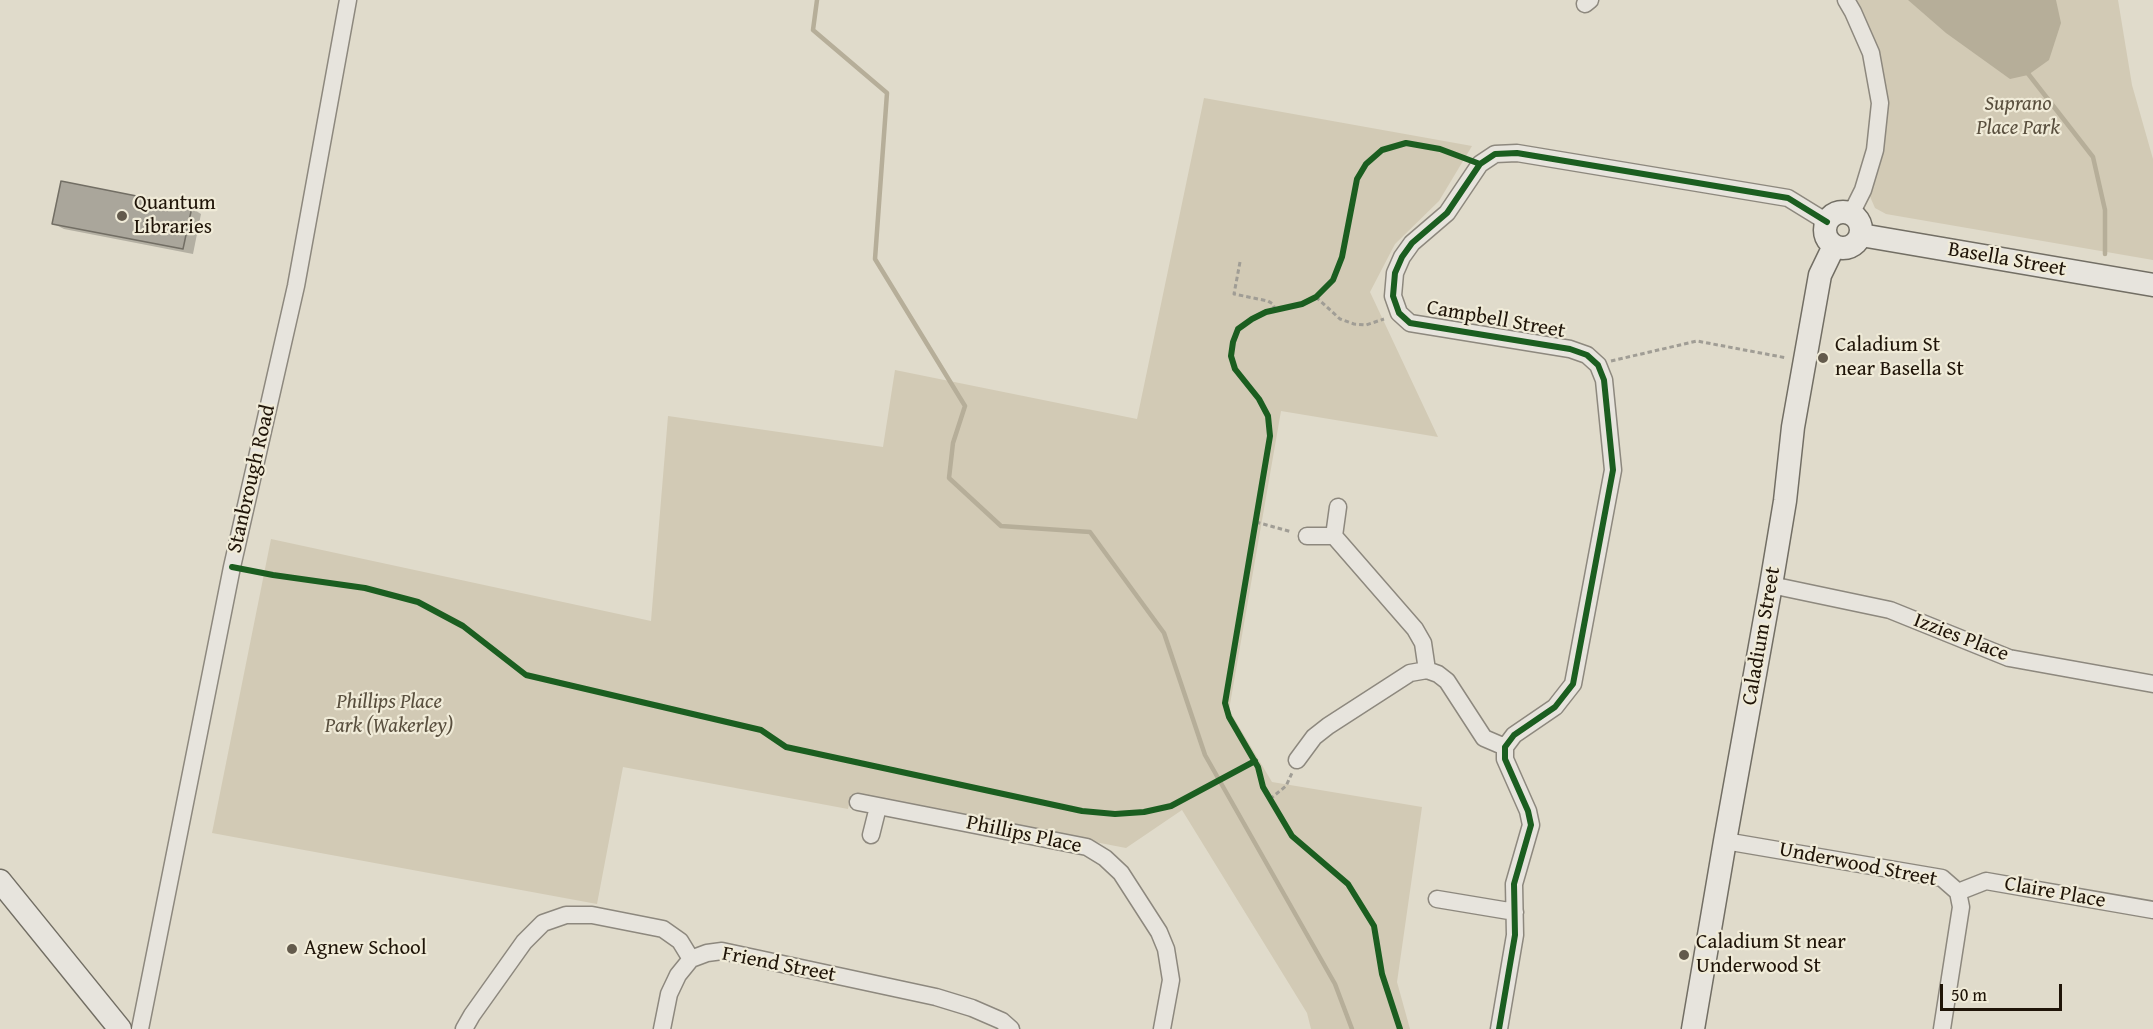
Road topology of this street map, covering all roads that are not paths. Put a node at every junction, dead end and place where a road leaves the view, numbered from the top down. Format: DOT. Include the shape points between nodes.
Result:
graph roads {
  1 [pos="348,0"];
  2 [pos="1846,0"];
  3 [pos="1851,214"];
  4 [pos="1827,222"];
  5 [pos="1861,235"];
  6 [pos="1834,246"];
  7 [pos="2153,285"];
  8 [pos="1338,507"];
  9 [pos="1307,536"];
  10 [pos="1334,536"];
  11 [pos="1772,585"];
  12 [pos="1427,670"];
  13 [pos="2153,684"];
  14 [pos="1505,747"];
  15 [pos="1297,760"];
  16 [pos="858,802"];
  17 [pos="878,807"];
  18 [pos="871,836"];
  19 [pos="1725,841"];
  20 [pos="0,881"];
  21 [pos="1958,892"];
  22 [pos="1437,899"];
  23 [pos="2153,910"];
  24 [pos="1515,912"];
  25 [pos="691,959"];
  26 [pos="120,1029"];
  27 [pos="140,1029"];
  28 [pos="464,1029"];
  29 [pos="662,1029"];
  30 [pos="1011,1029"];
  31 [pos="1162,1029"];
  32 [pos="1499,1029"];
  33 [pos="1693,1029"];
  34 [pos="1942,1029"];
  1 -- 27 [label="street, Stanbrough Road" via="296,286 232,567"];
  2 -- 3 [label="street" via="1871,53 1880,103 1875,150"];
  3 -- 4 [label="street" via="1836,213"];
  3 -- 5 [label="street" via="1860,223"];
  4 -- 6 [label="street" via="1826,237"];
  4 -- 14 [label="street, Campbell Street" via="1788,198 1517,153 1495,154 1480,164 1447,213 1412,243 1402,257 1395,273 1393,296 1399,313 1410,322 1570,349 1587,355 1598,365 1604,380 1613,470 1573,684 1555,706 1514,735"];
  5 -- 6 [label="street" via="1852,246"];
  5 -- 7 [label="street, Basella Street"];
  6 -- 11 [label="street, Caladium Street" via="1820,275 1793,427"];
  8 -- 10 [label="street"];
  9 -- 10 [label="street"];
  10 -- 12 [label="street" via="1415,629 1423,643"];
  11 -- 13 [label="street, Izzies Place" via="1890,610 2009,658"];
  11 -- 19 [label="street, Caladium Street"];
  12 -- 14 [label="street" via="1447,681 1484,738"];
  12 -- 15 [label="street" via="1410,672 1328,726"];
  14 -- 24 [label="street" via="1505,759 1531,825 1514,884"];
  16 -- 17 [label="street, Phillips Place"];
  17 -- 18 [label="street"];
  17 -- 31 [label="street, Phillips Place" via="1087,847 1105,858 1121,873 1166,949 1171,980"];
  19 -- 21 [label="street, Underwood Street" via="1942,878"];
  19 -- 33 [label="street, Caladium Street"];
  20 -- 26 [label="street"];
  21 -- 23 [label="street, Claire Place" via="1986,881"];
  21 -- 34 [label="street, Underwood Street" via="1961,907"];
  22 -- 24 [label="street"];
  24 -- 32 [label="street" via="1515,935"];
  25 -- 28 [label="street, Friend Street" via="680,941 663,929 592,915 566,915 543,923 525,942"];
  25 -- 29 [label="street" via="669,994"];
  25 -- 30 [label="street, Friend Street" via="722,951 936,997 972,1008"];
}
